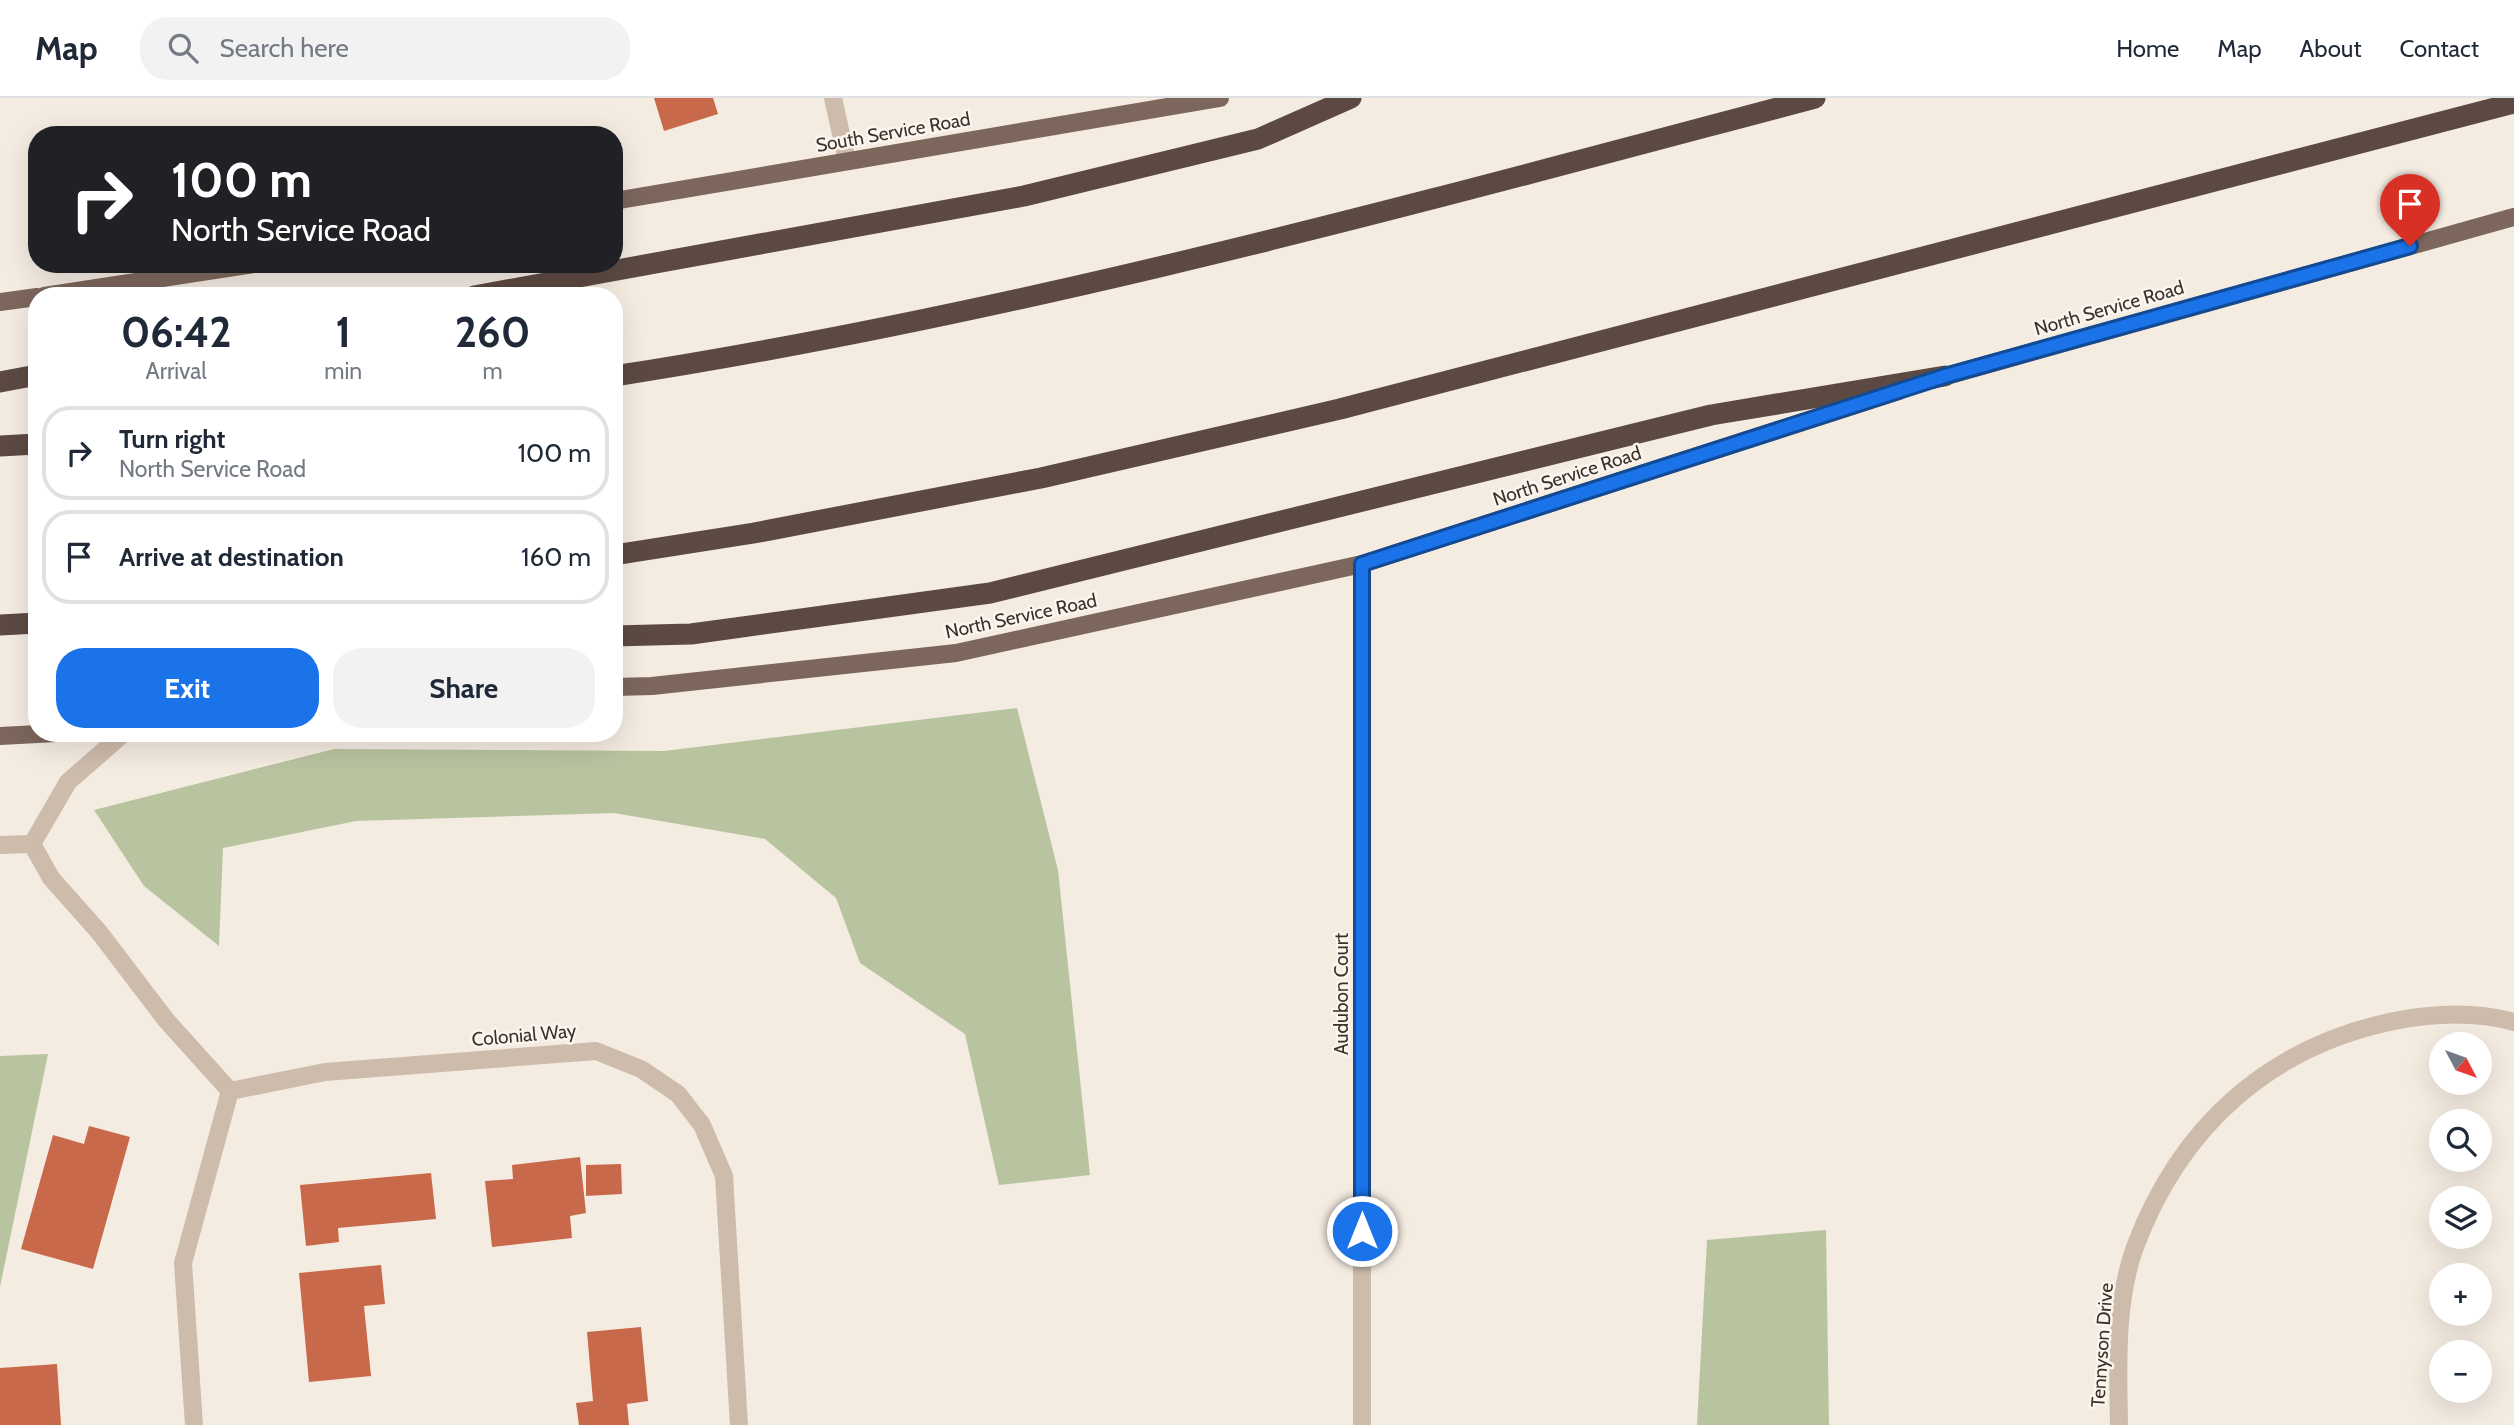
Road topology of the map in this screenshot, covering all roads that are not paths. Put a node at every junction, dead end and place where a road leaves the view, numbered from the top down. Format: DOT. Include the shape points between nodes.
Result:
graph roads {
  1 [pos="833,98"];
  2 [pos="1220,98"];
  3 [pos="1352,98"];
  4 [pos="1815,98"];
  5 [pos="2514,103"];
  6 [pos="847,161"];
  7 [pos="623,199"];
  8 [pos="2514,217"];
  9 [pos="623,269"];
  10 [pos="195,273"];
  11 [pos="600,273"];
  12 [pos="103,287"];
  13 [pos="524,287"];
  14 [pos="28,298"];
  15 [pos="0,302"];
  16 [pos="623,375"];
  17 [pos="1945,376"];
  18 [pos="28,377"];
  19 [pos="0,382"];
  20 [pos="28,444"];
  21 [pos="0,446"];
  22 [pos="623,554"];
  23 [pos="1362,564"];
  24 [pos="28,623"];
  25 [pos="0,625"];
  26 [pos="623,636"];
  27 [pos="623,687"];
  28 [pos="28,735"];
  29 [pos="0,736"];
  30 [pos="114,742"];
  31 [pos="32,844"];
  32 [pos="0,845"];
  33 [pos="2514,1022"];
  34 [pos="230,1091"];
  35 [pos="194,1425"];
  36 [pos="739,1425"];
  37 [pos="1362,1425"];
  38 [pos="2119,1425"];
  1 -- 6 [label="street"];
  2 -- 6 [label="main road, South Service Road"];
  3 -- 9 [label="highway" via="1258,139 1024,196"];
  4 -- 16 [label="highway" via="1292,236 1011,302 726,359"];
  5 -- 22 [label="highway" via="1340,409 1041,478"];
  6 -- 7 [label="main road, South Service Road"];
  8 -- 17 [label="main road, North Service Road"];
  10 -- 12 [label="main road"];
  11 -- 13 [label="highway"];
  14 -- 15 [label="main road"];
  17 -- 23 [label="main road, North Service Road"];
  17 -- 26 [label="highway" via="1711,415 989,593 691,634"];
  18 -- 19 [label="highway"];
  20 -- 21 [label="highway"];
  23 -- 27 [label="main road, North Service Road" via="956,653"];
  23 -- 37 [label="street, Audubon Court"];
  24 -- 25 [label="highway"];
  28 -- 29 [label="main road"];
  30 -- 31 [label="street" via="68,782"];
  31 -- 32 [label="street"];
  31 -- 34 [label="street" via="51,878"];
  33 -- 38 [label="street, Tennyson Drive" via="2445,1014 2352,1030 2288,1059 2230,1100 2205,1125 2163,1183 2135,1248 2121,1314"];
  34 -- 35 [label="street" via="183,1263"];
  34 -- 36 [label="street, Colonial Way" via="325,1072 596,1051 641,1069 678,1094 702,1125 724,1176"];
}
